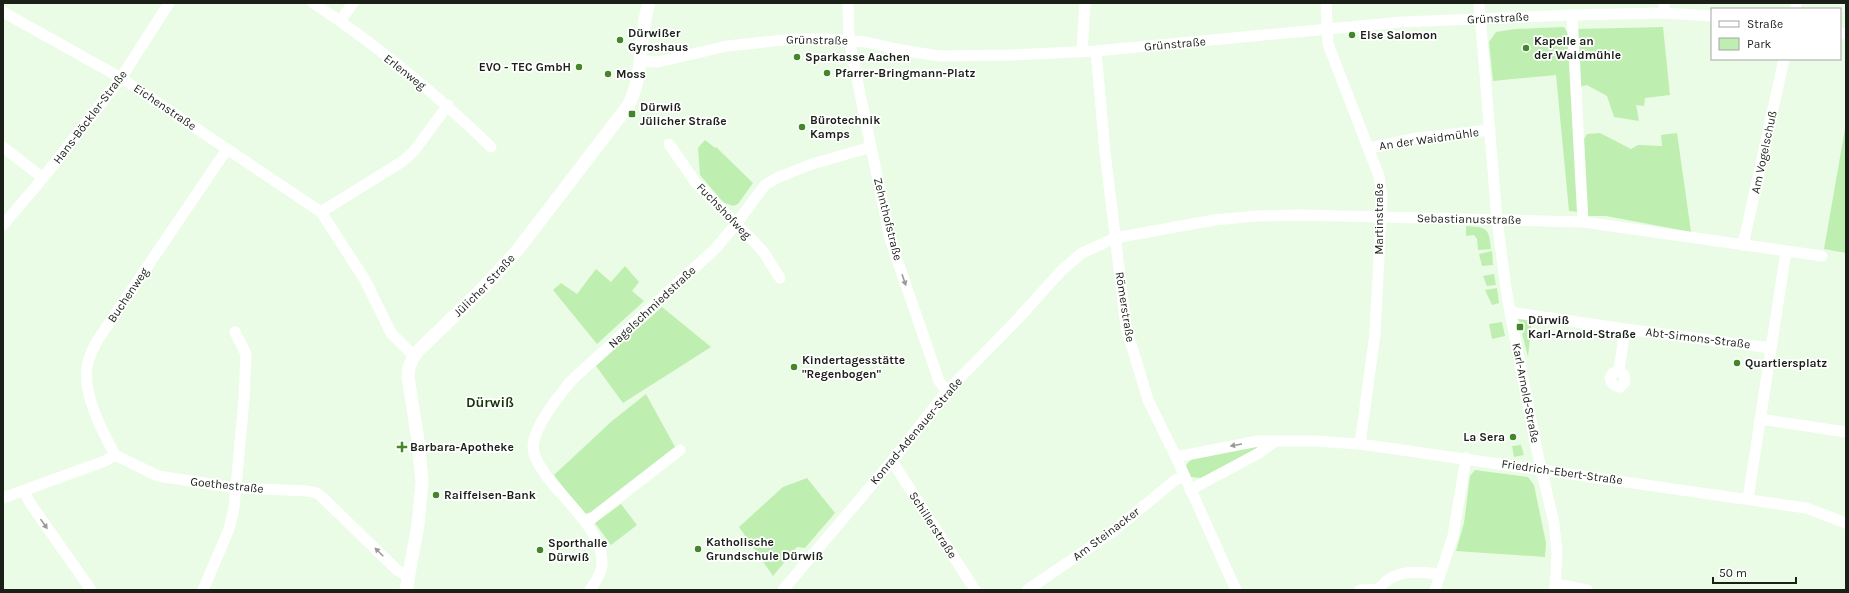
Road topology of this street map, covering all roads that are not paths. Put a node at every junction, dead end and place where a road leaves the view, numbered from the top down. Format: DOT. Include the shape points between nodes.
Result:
graph roads {
  1 [pos="169,3"];
  2 [pos="313,3"];
  3 [pos="353,3"];
  4 [pos="649,3"];
  5 [pos="848,3"];
  6 [pos="1085,3"];
  7 [pos="1326,3"];
  8 [pos="1479,3"];
  9 [pos="1664,8"];
  10 [pos="3,12"];
  11 [pos="1572,15"];
  12 [pos="1711,16"];
  13 [pos="1480,20"];
  14 [pos="340,21"];
  15 [pos="1326,30"];
  16 [pos="849,40"];
  17 [pos="1096,51"];
  18 [pos="1082,52"];
  19 [pos="1784,60"];
  20 [pos="640,61"];
  21 [pos="121,78"];
  22 [pos="448,106"];
  23 [pos="1490,130"];
  24 [pos="669,144"];
  25 [pos="3,147"];
  26 [pos="491,147"];
  27 [pos="871,147"];
  28 [pos="1369,148"];
  29 [pos="227,149"];
  30 [pos="43,178"];
  31 [pos="321,212"];
  32 [pos="1382,218"];
  33 [pos="1497,220"];
  34 [pos="1583,222"];
  35 [pos="736,224"];
  36 [pos="3,225"];
  37 [pos="1115,238"];
  38 [pos="1743,245"];
  39 [pos="1786,251"];
  40 [pos="1822,256"];
  41 [pos="780,278"];
  42 [pos="1510,312"];
  43 [pos="1625,329"];
  44 [pos="236,332"];
  45 [pos="1771,348"];
  46 [pos="414,356"];
  47 [pos="1619,371"];
  48 [pos="947,391"];
  49 [pos="1760,419"];
  50 [pos="1846,432"];
  51 [pos="1274,442"];
  52 [pos="1360,444"];
  53 [pos="680,450"];
  54 [pos="115,455"];
  55 [pos="1176,458"];
  56 [pos="1466,458"];
  57 [pos="892,461"];
  58 [pos="1541,469"];
  59 [pos="1184,476"];
  60 [pos="236,488"];
  61 [pos="1190,490"];
  62 [pos="24,491"];
  63 [pos="3,498"];
  64 [pos="1748,498"];
  65 [pos="586,522"];
  66 [pos="1846,523"];
  67 [pos="1439,574"];
  68 [pos="409,577"];
  69 [pos="1556,587"];
  70 [pos="1380,589"];
  71 [pos="91,590"];
  72 [pos="203,590"];
  73 [pos="406,590"];
  74 [pos="590,590"];
  75 [pos="783,590"];
  76 [pos="975,590"];
  77 [pos="1027,590"];
  78 [pos="1236,590"];
  79 [pos="1360,590"];
  80 [pos="1435,590"];
  81 [pos="1587,590"];
  1 -- 21 [label="street, Hans-Böckler-Straße"];
  2 -- 14 [label="street, Erlenweg"];
  3 -- 14 [label="street"];
  4 -- 20 [label="street, Jülicher Straße"];
  5 -- 16 [label="street, Zehnthofstraße"];
  6 -- 18 [label="street"];
  7 -- 15 [label="street, Martinstraße"];
  8 -- 13 [label="street, An der Waidmühle"];
  9 -- 11 [label="street, Grünstraße"];
  9 -- 12 [label="street, Grünstraße"];
  10 -- 21 [label="street, Eichenstraße"];
  11 -- 13 [label="street, Grünstraße"];
  11 -- 34 [label="street"];
  13 -- 15 [label="street, Grünstraße" via="1402,22"];
  13 -- 23 [label="street, An der Waidmühle"];
  14 -- 22 [label="street, Erlenweg"];
  15 -- 17 [label="street, Grünstraße"];
  15 -- 28 [label="street, Martinstraße" via="1328,44"];
  16 -- 18 [label="street, Grünstraße" via="939,56"];
  16 -- 20 [label="street, Grünstraße" via="765,41 727,46 658,62"];
  16 -- 27 [label="street, Zehnthofstraße"];
  17 -- 18 [label="street, Grünstraße"];
  17 -- 37 [label="street, Römerstraße"];
  19 -- 38 [label="street, Am Vogelschuß"];
  20 -- 46 [label="street, Jülicher Straße" via="631,101 616,124 516,252"];
  21 -- 29 [label="street, Eichenstraße"];
  21 -- 30 [label="street, Hans-Böckler-Straße"];
  22 -- 26 [label="street, Erlenweg"];
  22 -- 31 [label="street" via="414,151 403,161"];
  23 -- 28 [label="street, An der Waidmühle" via="1417,138"];
  23 -- 33 [label="street, An der Waidmühle"];
  24 -- 35 [label="street, Fuchshofweg" via="696,183"];
  25 -- 30 [label="street"];
  27 -- 35 [label="street, Nagelschmiedstraße" via="835,156 779,177 765,185"];
  27 -- 48 [label="street, Zehnthofstraße, one-way" via="890,239 939,381"];
  28 -- 32 [label="street, Martinstraße" via="1379,176"];
  29 -- 31 [label="street, Eichenstraße"];
  29 -- 54 [label="street, Buchenweg" via="91,353 87,366 88,394"];
  30 -- 36 [label="street, Hans-Böckler-Straße"];
  31 -- 46 [label="street, Eichenstraße" via="365,280 391,333"];
  32 -- 33 [label="street, Sebastianusstraße"];
  32 -- 37 [label="street, Sebastianusstraße" via="1257,216 1214,220"];
  32 -- 52 [label="street, Martinstraße" via="1375,334"];
  33 -- 34 [label="street, Sebastianusstraße"];
  33 -- 42 [label="street, Karl-Arnold-Straße"];
  34 -- 38 [label="street, Sebastianusstraße"];
  35 -- 41 [label="street, Fuchshofweg" via="762,250"];
  35 -- 65 [label="street, Nagelschmiedstraße" via="716,248 571,381 554,402 537,433 534,450 538,464"];
  37 -- 48 [label="street, Konrad-Adenauer-Straße" via="1082,253 1062,270"];
  37 -- 55 [label="street, Römerstraße" via="1126,327 1136,368 1148,400"];
  38 -- 39 [label="street, Sebastianusstraße"];
  39 -- 40 [label="street, Sebastianusstraße"];
  39 -- 45 [label="street"];
  42 -- 43 [label="street, Abt-Simons-Straße"];
  42 -- 58 [label="street, Karl-Arnold-Straße"];
  43 -- 45 [label="street, Abt-Simons-Straße"];
  43 -- 47 [label="street"];
  44 -- 60 [label="street" via="246,354"];
  45 -- 49 [label="street"];
  46 -- 68 [label="street" via="410,367 409,389 422,481"];
  48 -- 57 [label="street, Konrad-Adenauer-Straße"];
  49 -- 50 [label="street"];
  49 -- 64 [label="street"];
  51 -- 52 [label="street, Friedrich-Ebert-Straße"];
  51 -- 55 [label="street, Friedrich-Ebert-Straße, one-way" via="1258,441"];
  51 -- 61 [label="street" via="1259,453"];
  52 -- 56 [label="street, Friedrich-Ebert-Straße"];
  53 -- 65 [label="street"];
  54 -- 60 [label="street, Goethestraße" via="158,476"];
  54 -- 62 [label="street"];
  55 -- 59 [label="street, Römerstraße"];
  56 -- 58 [label="street, Friedrich-Ebert-Straße"];
  56 -- 67 [label="street" via="1453,536"];
  57 -- 75 [label="street, Konrad-Adenauer-Straße"];
  57 -- 76 [label="street, Schillerstraße"];
  58 -- 64 [label="street, Friedrich-Ebert-Straße"];
  58 -- 69 [label="street, Karl-Arnold-Straße" via="1554,523 1557,553"];
  59 -- 61 [label="street, Römerstraße"];
  59 -- 77 [label="street, Am Steinacker" via="1174,481 1111,533"];
  68 -- 60 [label="street, Goethestraße, one-way" via="397,570 317,494 308,491"];
  60 -- 72 [label="street" via="229,529"];
  61 -- 78 [label="street, Römerstraße"];
  62 -- 63 [label="street"];
  62 -- 71 [label="street, one-way"];
  64 -- 66 [label="street, Friedrich-Ebert-Straße" via="1806,508"];
  65 -- 74 [label="street, Nagelschmiedstraße" via="601,553 602,566"];
  67 -- 70 [label="street" via="1421,572 1395,575"];
  67 -- 80 [label="street"];
  68 -- 73 [label="street"];
  69 -- 81 [label="street"];
  70 -- 79 [label="street"];
}
